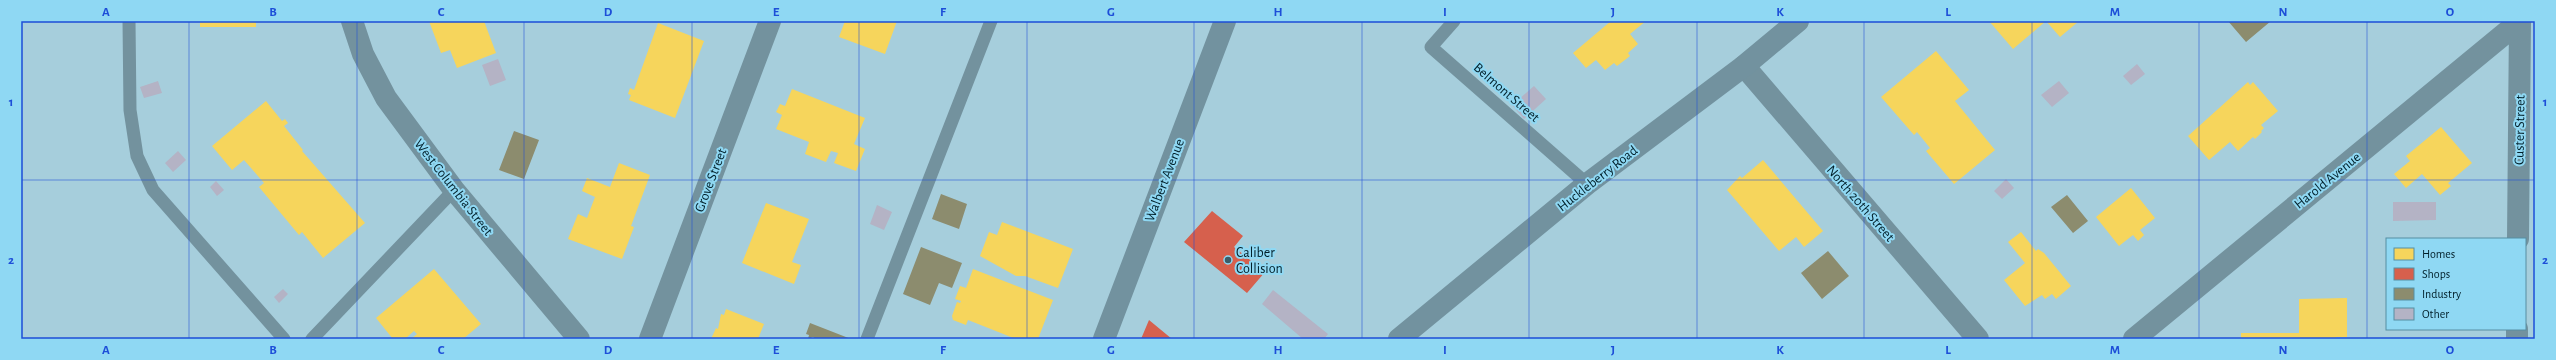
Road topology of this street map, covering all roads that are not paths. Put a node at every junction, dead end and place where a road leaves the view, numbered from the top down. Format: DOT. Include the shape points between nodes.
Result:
graph roads {
  1 [pos="129,21"];
  2 [pos="352,21"];
  3 [pos="770,21"];
  4 [pos="991,21"];
  5 [pos="1225,21"];
  6 [pos="1454,21"];
  7 [pos="1798,21"];
  8 [pos="2520,21"];
  9 [pos="1744,66"];
  10 [pos="1587,184"];
  11 [pos="454,190"];
  12 [pos="2518,238"];
  13 [pos="284,339"];
  14 [pos="312,339"];
  15 [pos="579,339"];
  16 [pos="650,339"];
  17 [pos="867,339"];
  18 [pos="1104,339"];
  19 [pos="1399,339"];
  20 [pos="1978,339"];
  21 [pos="2134,339"];
  1 -- 13 [label="lane" via="130,110 137,156 153,190"];
  2 -- 11 [label="street, West Columbia Street" via="363,54 386,98"];
  3 -- 16 [label="street, Grove Street"];
  4 -- 17 [label="lane"];
  5 -- 18 [label="street, Walbert Avenue"];
  6 -- 10 [label="lane, Belmont Street" via="1431,46"];
  7 -- 9 [label="street, Huckleberry Road"];
  8 -- 12 [label="street, Custer Street"];
  8 -- 21 [label="street, Harold Avenue"];
  9 -- 10 [label="street, Huckleberry Road"];
  9 -- 20 [label="street, North 20th Street"];
  10 -- 19 [label="street, Huckleberry Road"];
  11 -- 14 [label="lane"];
  11 -- 15 [label="street, West Columbia Street"];
}
